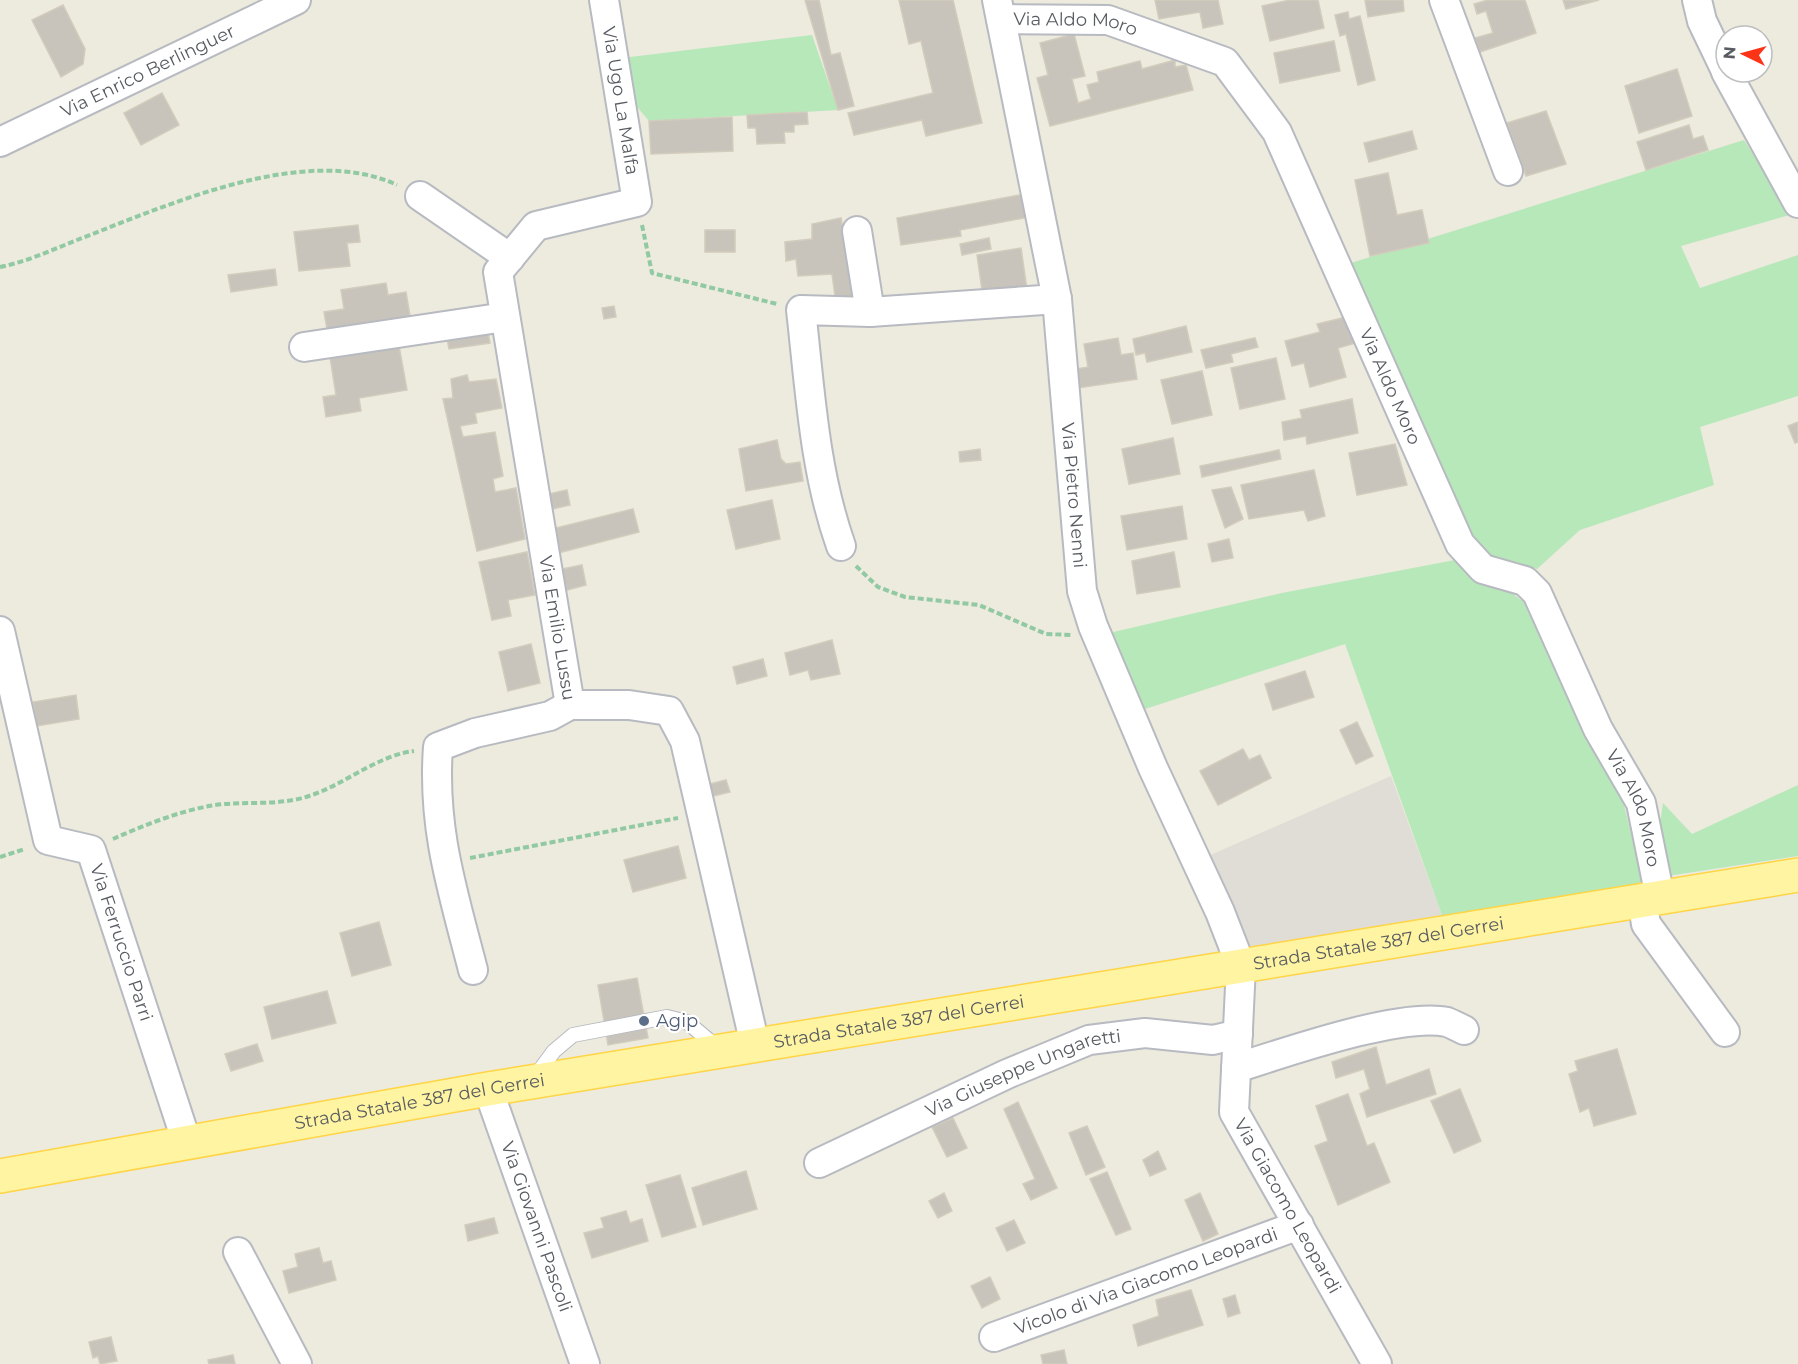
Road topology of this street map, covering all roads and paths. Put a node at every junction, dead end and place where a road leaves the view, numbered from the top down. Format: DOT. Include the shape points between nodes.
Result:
graph roads {
  1 [pos="604,0"];
  2 [pos="1444,0"];
  3 [pos="1697,0"];
  4 [pos="282,3"];
  5 [pos="999,10"];
  6 [pos="1714,46"];
  7 [pos="1733,84"];
  8 [pos="0,142"];
  9 [pos="1508,171"];
  10 [pos="420,196"];
  11 [pos="637,202"];
  12 [pos="1798,203"];
  13 [pos="857,231"];
  14 [pos="510,258"];
  15 [pos="0,267"];
  16 [pos="1057,299"];
  17 [pos="801,310"];
  18 [pos="870,312"];
  19 [pos="505,317"];
  20 [pos="304,347"];
  21 [pos="841,546"];
  22 [pos="0,631"];
  23 [pos="1096,633"];
  24 [pos="570,705"];
  25 [pos="438,747"];
  26 [pos="702,815"];
  27 [pos="92,850"];
  28 [pos="447,867"];
  29 [pos="1798,875"];
  30 [pos="1651,899"];
  31 [pos="1241,966"];
  32 [pos="473,970"];
  33 [pos="1464,1030"];
  34 [pos="1725,1032"];
  35 [pos="1238,1034"];
  36 [pos="755,1045"];
  37 [pos="1236,1068"];
  38 [pos="488,1089"];
  39 [pos="188,1143"];
  40 [pos="819,1162"];
  41 [pos="0,1176"];
  42 [pos="1299,1225"];
  43 [pos="238,1252"];
  44 [pos="994,1337"];
  45 [pos="297,1364"];
  46 [pos="585,1364"];
  47 [pos="1377,1364"];
  1 -- 11 [label="street, Via Ugo La Malfa"];
  2 -- 9 [label="street"];
  3 -- 6 [label="street"];
  4 -- 8 [label="street, Via Enrico Berlinguer"];
  5 -- 16 [label="street, Via Pietro Nenni"];
  5 -- 30 [label="street, Via Aldo Moro" via="1107,20 1225,62 1277,132 1460,544 1483,569 1525,581 1537,593 1598,729 1641,803"];
  7 -- 12 [label="street"];
  10 -- 14 [label="street"];
  10 -- 15 [label="path" via="378,176 350,171 272,176 191,197"];
  11 -- 14 [label="street, Via Emilio Lussu" via="536,226"];
  11 -- 17 [label="path" via="652,273"];
  13 -- 18 [label="street"];
  14 -- 19 [label="street, Via Emilio Lussu" via="498,272"];
  16 -- 18 [label="street"];
  16 -- 23 [label="street, Via Pietro Nenni" via="1082,591"];
  17 -- 18 [label="street"];
  17 -- 21 [label="street" via="816,446 829,512"];
  19 -- 20 [label="street"];
  19 -- 24 [label="street, Via Emilio Lussu"];
  21 -- 23 [label="path" via="878,588 906,597 979,605 1046,634"];
  22 -- 27 [label="street, Via Ferruccio Parri" via="48,840"];
  23 -- 31 [label="street, Via Pietro Nenni"];
  24 -- 25 [label="street" via="550,716"];
  24 -- 26 [label="street, Via Emilio Lussu" via="629,705 669,711 685,741"];
  25 -- 27 [label="path" via="407,752 308,796 270,803 207,806 131,831"];
  25 -- 28 [label="street" via="435,786"];
  26 -- 28 [label="path" via="478,855"];
  26 -- 36 [label="street, Via Emilio Lussu"];
  27 -- 39 [label="street, Via Ferruccio Parri"];
  28 -- 32 [label="street"];
  29 -- 30 [label="main road, Strada Statale 387 del Gerrei"];
  30 -- 31 [label="main road, Strada Statale 387 del Gerrei"];
  30 -- 34 [label="street, Via Aldo Moro" via="1646,924"];
  31 -- 35 [label="street, Via Giacomo Leopardi"];
  31 -- 36 [label="main road, Strada Statale 387 del Gerrei"];
  33 -- 37 [label="street" via="1446,1022 1405,1023 1320,1042"];
  35 -- 37 [label="street, Via Giacomo Leopardi"];
  35 -- 40 [label="street, Via Giuseppe Ungaretti" via="1213,1040 1145,1033 1089,1040"];
  36 -- 38 [label="main road, Strada Statale 387 del Gerrei"];
  37 -- 42 [label="street, Via Giacomo Leopardi" via="1234,1112"];
  38 -- 39 [label="main road, Strada Statale 387 del Gerrei"];
  38 -- 46 [label="street, Via Giovanni Pascoli"];
  39 -- 41 [label="main road, Strada Statale 387 del Gerrei"];
  42 -- 44 [label="street, Vicolo di Via Giacomo Leopardi"];
  42 -- 47 [label="street, Via Giacomo Leopardi"];
  43 -- 45 [label="street"];
}
